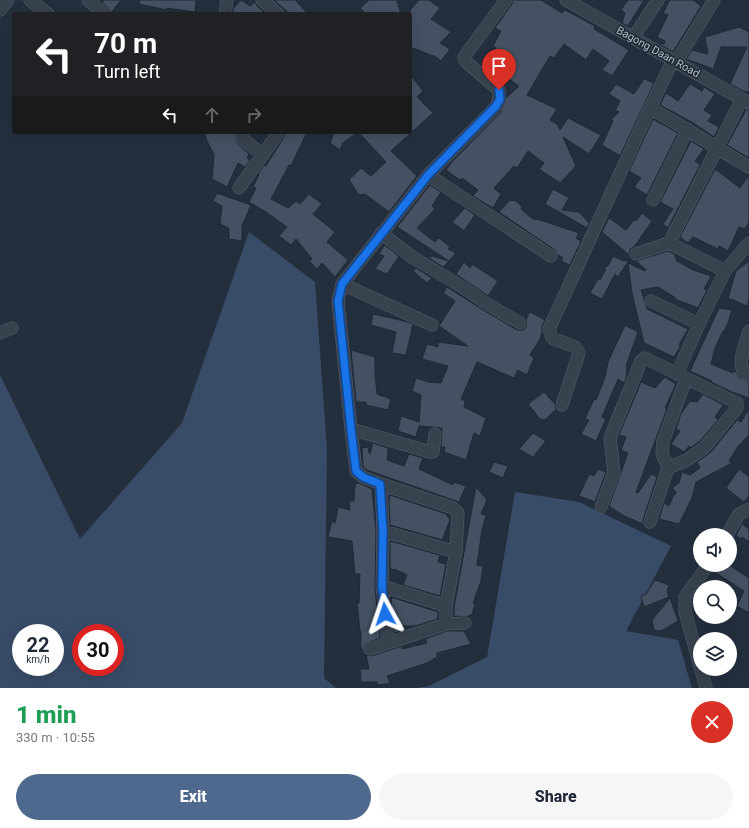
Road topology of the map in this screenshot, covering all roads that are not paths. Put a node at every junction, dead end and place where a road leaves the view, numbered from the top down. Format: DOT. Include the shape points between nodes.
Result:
graph roads {
  1 [pos="8,0"];
  2 [pos="30,0"];
  3 [pos="88,0"];
  4 [pos="227,0"];
  5 [pos="262,0"];
  6 [pos="506,0"];
  7 [pos="566,0"];
  8 [pos="658,0"];
  9 [pos="714,0"];
  10 [pos="0,10"];
  11 [pos="45,12"];
  12 [pos="102,12"];
  13 [pos="225,12"];
  14 [pos="276,12"];
  15 [pos="633,38"];
  16 [pos="675,61"];
  17 [pos="746,101"];
  18 [pos="650,108"];
  19 [pos="688,129"];
  20 [pos="241,134"];
  21 [pos="279,134"];
  22 [pos="717,149"];
  23 [pos="263,155"];
  24 [pos="749,167"];
  25 [pos="428,175"];
  26 [pos="239,188"];
  27 [pos="653,200"];
  28 [pos="381,233"];
  29 [pos="669,243"];
  30 [pos="749,243"];
  31 [pos="636,254"];
  32 [pos="551,256"];
  33 [pos="725,271"];
  34 [pos="342,284"];
  35 [pos="651,301"];
  36 [pos="520,323"];
  37 [pos="699,324"];
  38 [pos="432,325"];
  39 [pos="12,328"];
  40 [pos="749,331"];
  41 [pos="0,333"];
  42 [pos="682,376"];
  43 [pos="749,376"];
  44 [pos="562,405"];
  45 [pos="351,429"];
  46 [pos="435,434"];
  47 [pos="668,468"];
  48 [pos="380,484"];
  49 [pos="601,507"];
  50 [pos="749,509"];
  51 [pos="650,522"];
  52 [pos="731,528"];
  53 [pos="383,531"];
  54 [pos="456,552"];
  55 [pos="703,572"];
  56 [pos="382,586"];
  57 [pos="446,606"];
  58 [pos="465,623"];
  59 [pos="446,624"];
  60 [pos="693,641"];
  61 [pos="388,642"];
  62 [pos="370,649"];
  63 [pos="702,676"];
  64 [pos="706,688"];
  1 -- 10 [label="street"];
  2 -- 11 [label="street"];
  3 -- 12 [label="street"];
  4 -- 13 [label="street"];
  5 -- 14 [label="street"];
  6 -- 25 [label="street" via="464,59 499,90 500,99"];
  7 -- 15 [label="street, Bagong Daan Road"];
  8 -- 15 [label="street"];
  9 -- 16 [label="street"];
  15 -- 16 [label="street, Bagong Daan Road"];
  16 -- 17 [label="street, Bagong Daan Road"];
  16 -- 18 [label="street"];
  17 -- 22 [label="street"];
  18 -- 19 [label="street"];
  18 -- 44 [label="street" via="549,329 552,338 575,347 579,353"];
  19 -- 22 [label="street"];
  19 -- 27 [label="street"];
  20 -- 23 [label="street" via="245,141"];
  21 -- 23 [label="street"];
  22 -- 24 [label="street"];
  22 -- 29 [label="street"];
  23 -- 26 [label="street"];
  25 -- 28 [label="street"];
  25 -- 32 [label="street"];
  28 -- 34 [label="street"];
  28 -- 36 [label="street" via="412,257"];
  29 -- 31 [label="street"];
  29 -- 33 [label="street"];
  30 -- 33 [label="street"];
  33 -- 37 [label="street"];
  34 -- 38 [label="street"];
  34 -- 45 [label="street" via="338,301"];
  35 -- 37 [label="street"];
  37 -- 42 [label="street"];
  39 -- 41 [label="street"];
  40 -- 43 [label="street" via="740,362 741,368"];
  42 -- 47 [label="street" via="663,441 662,453"];
  42 -- 47 [label="street" via="737,403 737,408 705,447 687,460"];
  42 -- 49 [label="street" via="645,358 641,360 610,438 614,472"];
  45 -- 46 [label="street" via="430,452 434,449"];
  45 -- 48 [label="street" via="356,471"];
  47 -- 51 [label="street"];
  48 -- 53 [label="street"];
  48 -- 54 [label="street" via="458,511"];
  50 -- 52 [label="street" via="739,514"];
  53 -- 54 [label="street"];
  53 -- 56 [label="street"];
  54 -- 57 [label="street"];
  55 -- 60 [label="street" via="684,597"];
  56 -- 57 [label="street"];
  56 -- 61 [label="street"];
  57 -- 59 [label="street"];
  58 -- 59 [label="street"];
  59 -- 61 [label="street"];
  61 -- 62 [label="street"];
  63 -- 64 [label="street"];
}
